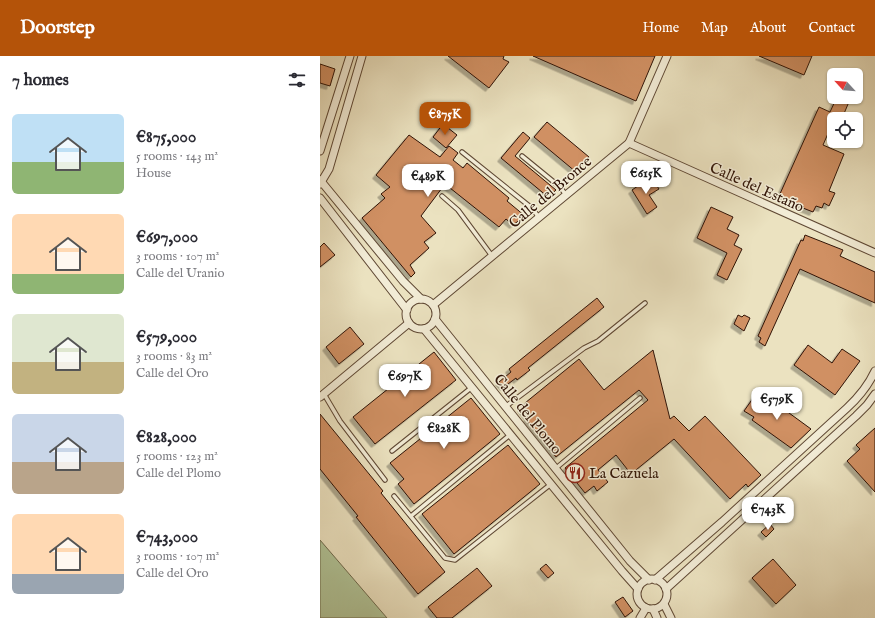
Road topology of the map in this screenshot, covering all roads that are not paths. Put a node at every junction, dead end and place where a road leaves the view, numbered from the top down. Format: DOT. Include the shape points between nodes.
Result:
graph roads {
  1 [pos="350,56"];
  2 [pos="362,56"];
  3 [pos="667,56"];
  4 [pos="629,143"];
  5 [pos="320,151"];
  6 [pos="462,152"];
  7 [pos="522,156"];
  8 [pos="321,182"];
  9 [pos="566,195"];
  10 [pos="442,196"];
  11 [pos="320,198"];
  12 [pos="539,218"];
  13 [pos="875,254"];
  14 [pos="492,256"];
  15 [pos="421,299"];
  16 [pos="645,303"];
  17 [pos="433,305"];
  18 [pos="407,310"];
  19 [pos="435,319"];
  20 [pos="409,323"];
  21 [pos="424,328"];
  22 [pos="875,371"];
  23 [pos="472,387"];
  24 [pos="875,394"];
  25 [pos="322,395"];
  26 [pos="640,398"];
  27 [pos="506,407"];
  28 [pos="511,434"];
  29 [pos="392,451"];
  30 [pos="555,469"];
  31 [pos="385,480"];
  32 [pos="551,484"];
  33 [pos="394,496"];
  34 [pos="411,516"];
  35 [pos="652,580"];
  36 [pos="638,589"];
  37 [pos="666,589"];
  38 [pos="664,604"];
  39 [pos="650,608"];
  40 [pos="640,618"];
  41 [pos="657,618"];
  42 [pos="671,618"];
  1 -- 5 [label="street"];
  2 -- 8 [label="street" via="329,169"];
  3 -- 4 [label="street, Calle del Bronce"];
  4 -- 9 [label="street, Calle del Bronce"];
  4 -- 13 [label="street, Calle del Estaño"];
  6 -- 12 [label="lane" via="533,209"];
  7 -- 9 [label="lane" via="560,187"];
  8 -- 15 [label="street" via="402,281"];
  9 -- 12 [label="street, Calle del Bronce"];
  10 -- 14 [label="lane" via="458,210"];
  11 -- 18 [label="street"];
  12 -- 14 [label="street, Calle del Bronce"];
  14 -- 17 [label="street, Calle del Bronce"];
  15 -- 17 [label="street"];
  15 -- 18 [label="street" via="410,304"];
  16 -- 27 [label="lane"];
  17 -- 19 [label="street"];
  18 -- 20 [label="street"];
  19 -- 21 [label="street" via="429,327"];
  19 -- 27 [label="street, Calle del Plomo"];
  20 -- 21 [label="street" via="419,329"];
  20 -- 25 [label="street"];
  21 -- 23 [label="street, Calle del Plomo"];
  22 -- 35 [label="street" via="862,392 847,408 722,522"];
  23 -- 28 [label="street, Calle del Plomo"];
  23 -- 29 [label="lane"];
  24 -- 37 [label="street" via="856,416"];
  25 -- 31 [label="lane"];
  26 -- 30 [label="lane"];
  27 -- 30 [label="street, Calle del Plomo"];
  28 -- 32 [label="street, Calle del Plomo"];
  28 -- 34 [label="lane"];
  30 -- 35 [label="street, Calle del Plomo" via="630,561"];
  32 -- 34 [label="lane" via="455,560 445,558"];
  32 -- 36 [label="street, Calle del Plomo"];
  33 -- 34 [label="lane"];
  35 -- 36 [label="street"];
  35 -- 37 [label="street" via="660,582"];
  36 -- 39 [label="street" via="640,603"];
  37 -- 38 [label="street" via="667,597"];
  38 -- 39 [label="street"];
  38 -- 42 [label="street"];
  39 -- 40 [label="street"];
  39 -- 41 [label="street"];
}
